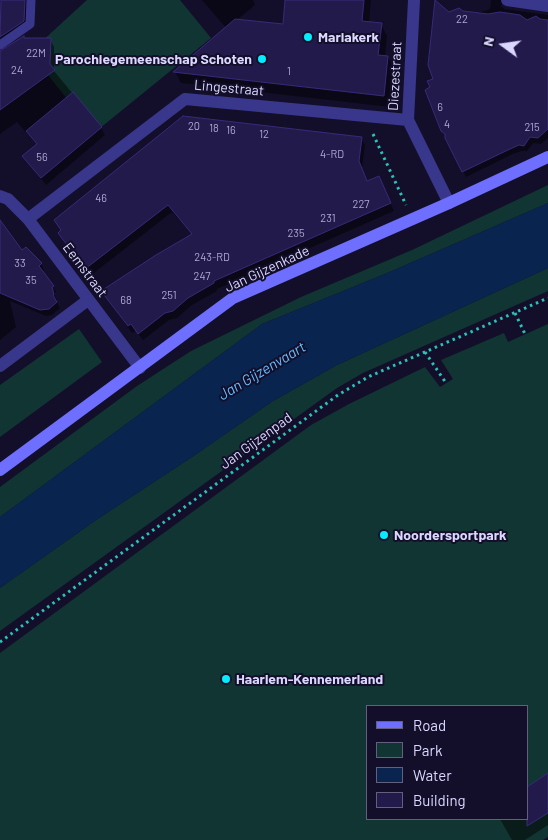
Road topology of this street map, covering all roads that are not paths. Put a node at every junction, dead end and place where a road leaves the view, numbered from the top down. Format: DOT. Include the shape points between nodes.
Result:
graph roads {
  1 [pos="31,0"];
  2 [pos="414,0"];
  3 [pos="507,0"];
  4 [pos="548,6"];
  5 [pos="0,45"];
  6 [pos="408,120"];
  7 [pos="548,157"];
  8 [pos="0,196"];
  9 [pos="449,203"];
  10 [pos="28,219"];
  11 [pos="88,300"];
  12 [pos="0,366"];
  13 [pos="140,368"];
  14 [pos="0,470"];
  1 -- 5 [label="lane" via="30,24"];
  2 -- 6 [label="street, Diezestraat"];
  3 -- 4 [label="street"];
  6 -- 9 [label="street, Diezestraat"];
  6 -- 10 [label="street, Lingestraat" via="185,99"];
  7 -- 9 [label="street, Jan Gijzenkade"];
  8 -- 10 [label="street, Eemstraat" via="8,198"];
  9 -- 13 [label="street, Jan Gijzenkade" via="233,298"];
  10 -- 11 [label="street, Eemstraat"];
  11 -- 12 [label="street"];
  11 -- 13 [label="street, Eemstraat"];
  13 -- 14 [label="street, Jan Gijzenkade"];
}
